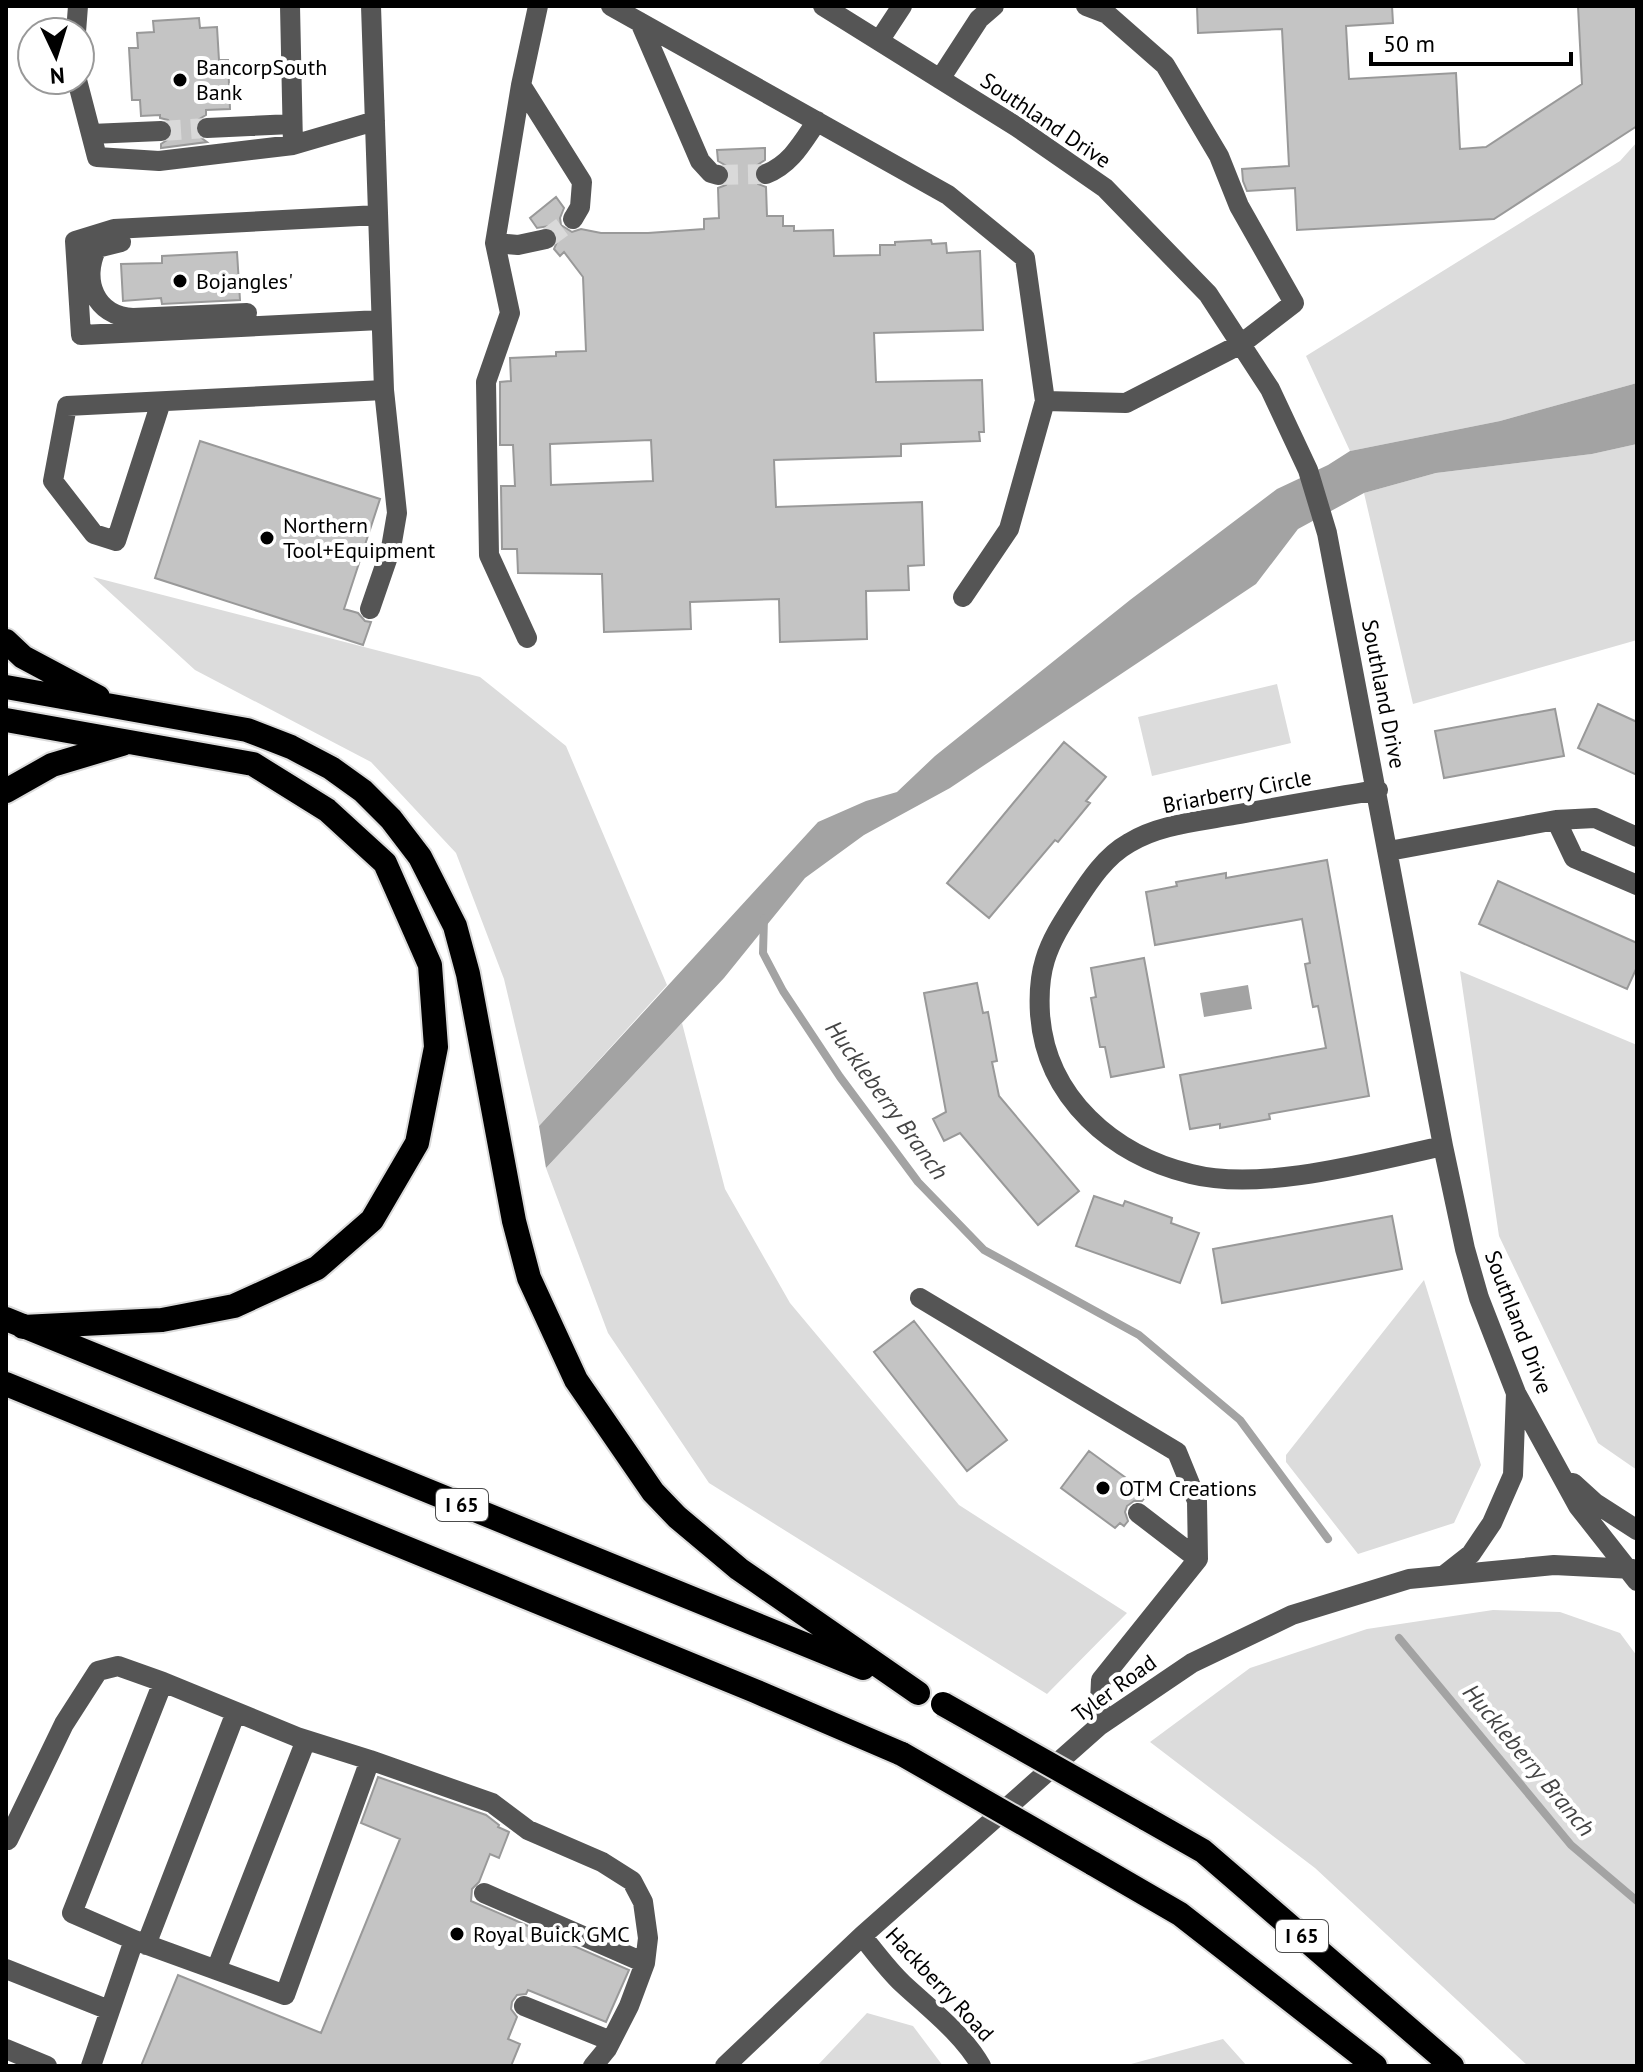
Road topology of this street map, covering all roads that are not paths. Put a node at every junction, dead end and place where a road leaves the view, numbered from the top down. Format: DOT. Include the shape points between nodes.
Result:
graph roads {
  1 [pos="290,6"];
  2 [pos="371,6"];
  3 [pos="538,6"];
  4 [pos="611,6"];
  5 [pos="823,6"];
  6 [pos="902,6"];
  7 [pos="994,6"];
  8 [pos="1086,6"];
  9 [pos="640,22"];
  10 [pos="879,41"];
  11 [pos="940,79"];
  12 [pos="521,85"];
  13 [pos="81,96"];
  14 [pos="375,121"];
  15 [pos="817,121"];
  16 [pos="207,128"];
  17 [pos="161,131"];
  18 [pos="91,134"];
  19 [pos="293,134"];
  20 [pos="766,174"];
  21 [pos="718,175"];
  22 [pos="378,215"];
  23 [pos="573,219"];
  24 [pos="219,223"];
  25 [pos="546,239"];
  26 [pos="495,243"];
  27 [pos="380,320"];
  28 [pos="318,323"];
  29 [pos="1241,344"];
  30 [pos="384,390"];
  31 [pos="1045,401"];
  32 [pos="161,402"];
  33 [pos="963,597"];
  34 [pos="370,609"];
  35 [pos="527,638"];
  36 [pos="6,641"];
  37 [pos="6,687"];
  38 [pos="122,709"];
  39 [pos="6,720"];
  40 [pos="126,743"];
  41 [pos="1378,790"];
  42 [pos="6,791"];
  43 [pos="1556,820"];
  44 [pos="1637,837"];
  45 [pos="1389,851"];
  46 [pos="1637,885"];
  47 [pos="1443,1146"];
  48 [pos="920,1298"];
  49 [pos="15,1323"];
  50 [pos="6,1384"];
  51 [pos="1516,1393"];
  52 [pos="1558,1469"];
  53 [pos="1138,1513"];
  54 [pos="1637,1530"];
  55 [pos="1198,1559"];
  56 [pos="1634,1573"];
  57 [pos="1443,1576"];
  58 [pos="163,1682"];
  59 [pos="918,1693"];
  60 [pos="236,1712"];
  61 [pos="1099,1726"];
  62 [pos="306,1740"];
  63 [pos="370,1760"];
  64 [pos="7,1840"];
  65 [pos="484,1893"];
  66 [pos="862,1936"];
  67 [pos="140,1942"];
  68 [pos="645,1963"];
  69 [pos="6,1969"];
  70 [pos="216,1970"];
  71 [pos="524,2006"];
  72 [pos="109,2010"];
  73 [pos="611,2041"];
  74 [pos="6,2049"];
  75 [pos="47,2066"];
  76 [pos="91,2066"];
  77 [pos="593,2066"];
  78 [pos="725,2066"];
  79 [pos="981,2066"];
  80 [pos="1375,2066"];
  81 [pos="1452,2066"];
  1 -- 19 [label="street"];
  2 -- 14 [label="street"];
  3 -- 12 [label="street"];
  4 -- 9 [label="street"];
  5 -- 10 [label="street, Southland Drive"];
  6 -- 10 [label="street"];
  7 -- 11 [label="street" via="979,19"];
  8 -- 29 [label="street" via="1107,14 1165,65 1219,156 1239,206 1294,303"];
  9 -- 15 [label="street"];
  9 -- 21 [label="street" via="700,161"];
  10 -- 11 [label="street, Southland Drive"];
  11 -- 29 [label="street, Southland Drive" via="1105,188 1208,294"];
  12 -- 23 [label="street" via="582,182"];
  12 -- 26 [label="street"];
  13 -- 18 [label="street"];
  14 -- 19 [label="street"];
  14 -- 22 [label="street"];
  15 -- 20 [label="street" via="781,168"];
  15 -- 31 [label="street" via="948,195 1025,258"];
  16 -- 19 [label="street"];
  17 -- 18 [label="street"];
  18 -- 19 [label="street" via="97,157 159,161"];
  22 -- 24 [label="street"];
  22 -- 27 [label="street"];
  24 -- 28 [label="street" via="214,233 198,237 97,248 90,270 104,309 133,318 271,312"];
  24 -- 28 [label="street" via="114,229 75,241 81,335"];
  25 -- 26 [label="street"];
  26 -- 35 [label="street" via="510,313 486,382 489,555"];
  27 -- 28 [label="street"];
  27 -- 30 [label="street"];
  29 -- 31 [label="street" via="1126,403"];
  29 -- 41 [label="street, Southland Drive" via="1270,389 1308,470 1327,533"];
  30 -- 32 [label="street"];
  30 -- 34 [label="street" via="397,513"];
  31 -- 33 [label="street" via="1009,529"];
  32 -- 32 [label="street" via="67,406 53,481 94,534 116,541"];
  36 -- 38 [label="highway" via="23,657"];
  37 -- 38 [label="highway"];
  38 -- 59 [label="highway" via="247,730 291,747 363,791 391,819 420,857 455,926 529,1278 576,1380 653,1492 677,1517 739,1569"];
  39 -- 40 [label="highway"];
  40 -- 42 [label="highway" via="52,765"];
  40 -- 49 [label="highway" via="253,764 327,810 385,863 430,965 436,1047 417,1143 372,1220 317,1268 234,1306 162,1320"];
  41 -- 45 [label="street, Southland Drive"];
  41 -- 47 [label="street, Briarberry Circle" via="1167,827 1128,843 1106,861 1057,931 1044,962 1042,1036 1067,1094 1103,1133 1158,1164 1194,1175 1272,1179"];
  43 -- 44 [label="street" via="1595,818"];
  43 -- 45 [label="street"];
  43 -- 46 [label="street" via="1574,858"];
  45 -- 47 [label="street, Southland Drive"];
  47 -- 51 [label="street, Southland Drive" via="1479,1298"];
  48 -- 55 [label="street" via="1177,1452 1197,1501"];
  49 -- 59 [label="highway, I 65"];
  50 -- 80 [label="highway, I 65, bridge" via="902,1754 1180,1914"];
  51 -- 52 [label="street, Southland Drive"];
  51 -- 57 [label="street" via="1513,1475 1471,1554"];
  52 -- 54 [label="street" via="1595,1503"];
  52 -- 56 [label="street, Southland Drive" via="1578,1506"];
  53 -- 55 [label="street"];
  55 -- 61 [label="street" via="1101,1680"];
  56 -- 57 [label="street, Tyler Road" via="1554,1565"];
  57 -- 61 [label="street, Tyler Road" via="1409,1579 1292,1615 1192,1663"];
  58 -- 60 [label="street"];
  58 -- 64 [label="street" via="118,1666 98,1671 64,1724"];
  58 -- 67 [label="street" via="72,1913"];
  59 -- 81 [label="highway, I 65, bridge" via="1203,1851"];
  60 -- 62 [label="street"];
  60 -- 67 [label="street"];
  61 -- 66 [label="street, Tyler Road"];
  62 -- 63 [label="street"];
  62 -- 70 [label="street"];
  63 -- 68 [label="street" via="492,1803 528,1830 632,1881 643,1902"];
  63 -- 70 [label="street" via="285,1995"];
  65 -- 68 [label="street"];
  66 -- 78 [label="street, Tyler Road"];
  66 -- 79 [label="street, Hackberry Road"];
  67 -- 70 [label="street"];
  67 -- 72 [label="street"];
  68 -- 73 [label="street"];
  69 -- 72 [label="street"];
  71 -- 73 [label="street"];
  72 -- 76 [label="street"];
  73 -- 77 [label="street"];
  74 -- 75 [label="street"];
}
